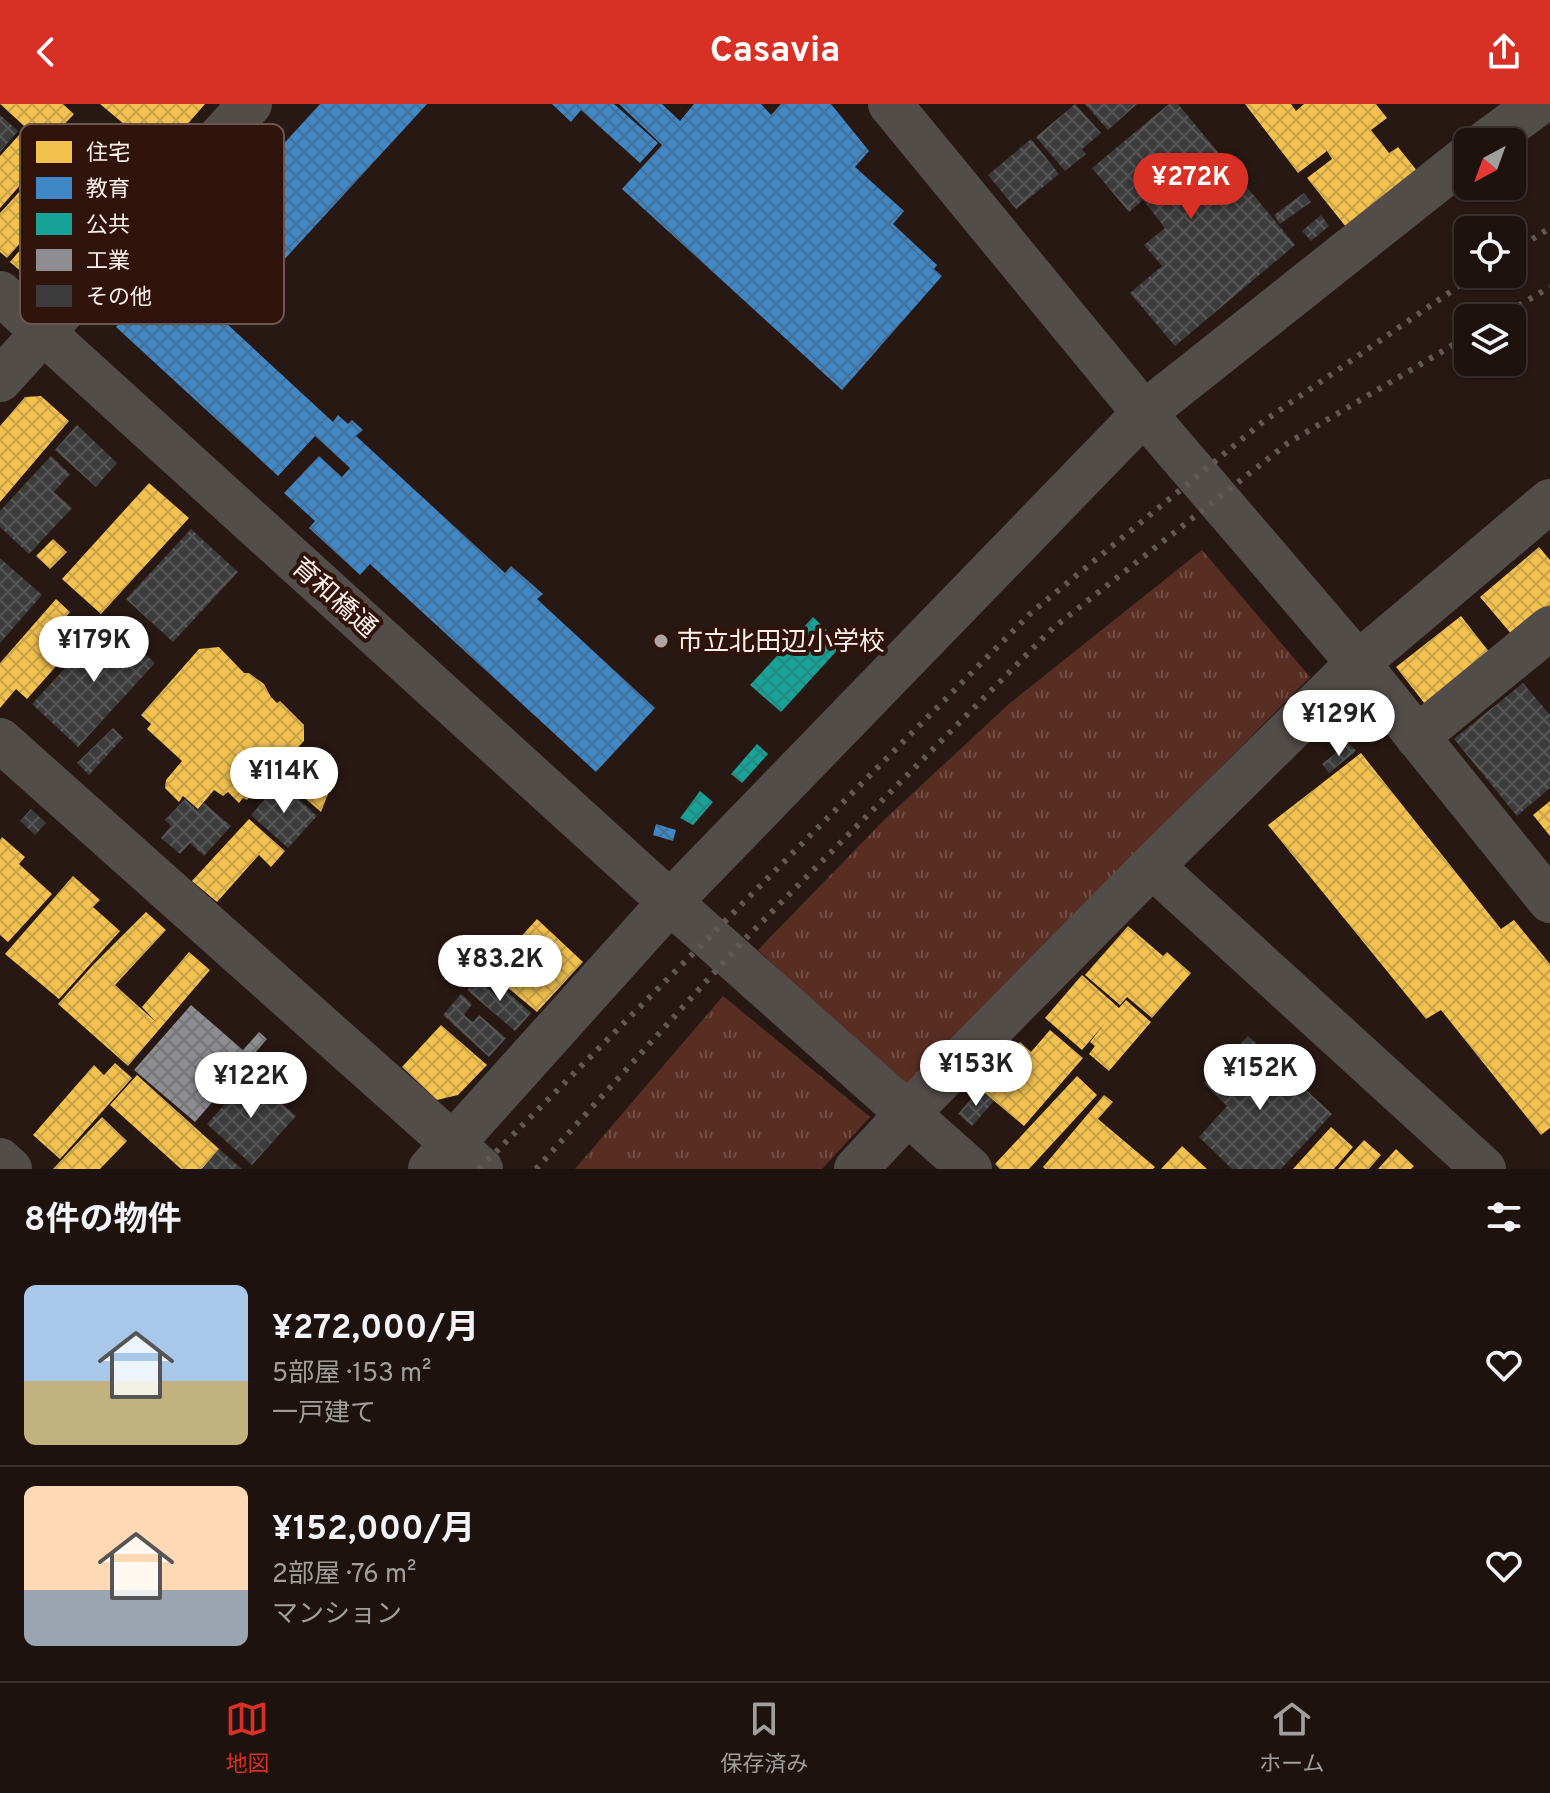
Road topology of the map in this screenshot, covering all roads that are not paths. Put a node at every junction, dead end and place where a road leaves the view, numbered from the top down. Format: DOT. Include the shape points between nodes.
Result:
graph roads {
  1 [pos="250,104"];
  2 [pos="890,104"];
  3 [pos="1538,104"];
  4 [pos="232,124"];
  5 [pos="1505,128"];
  6 [pos="1454,167"];
  7 [pos="0,293"];
  8 [pos="20,312"];
  9 [pos="33,324"];
  10 [pos="51,324"];
  11 [pos="43,333"];
  12 [pos="0,380"];
  13 [pos="1144,413"];
  14 [pos="1550,501"];
  15 [pos="1550,628"];
  16 [pos="1358,663"];
  17 [pos="1417,737"];
  18 [pos="0,740"];
  19 [pos="1152,866"];
  20 [pos="1550,901"];
  21 [pos="670,902"];
  22 [pos="908,1113"];
  23 [pos="0,1160"];
  24 [pos="455,1161"];
  25 [pos="10,1169"];
  26 [pos="856,1169"];
  27 [pos="970,1169"];
  28 [pos="1484,1169"];
  1 -- 4 [label="street"];
  2 -- 13 [label="street"];
  3 -- 5 [label="street"];
  6 -- 13 [label="street"];
  7 -- 8 [label="street, 育和橋通"];
  9 -- 11 [label="street, 育和橋通"];
  10 -- 11 [label="street"];
  11 -- 12 [label="street"];
  11 -- 21 [label="street, 育和橋通"];
  13 -- 16 [label="street"];
  13 -- 21 [label="street"];
  14 -- 16 [label="street"];
  15 -- 17 [label="street"];
  16 -- 17 [label="street"];
  16 -- 19 [label="street"];
  17 -- 20 [label="street"];
  18 -- 24 [label="street"];
  19 -- 22 [label="street"];
  19 -- 28 [label="street"];
  21 -- 22 [label="street, 育和橋通"];
  21 -- 24 [label="street"];
  22 -- 26 [label="street"];
  22 -- 27 [label="street, 育和橋通"];
  23 -- 25 [label="street"];
}
